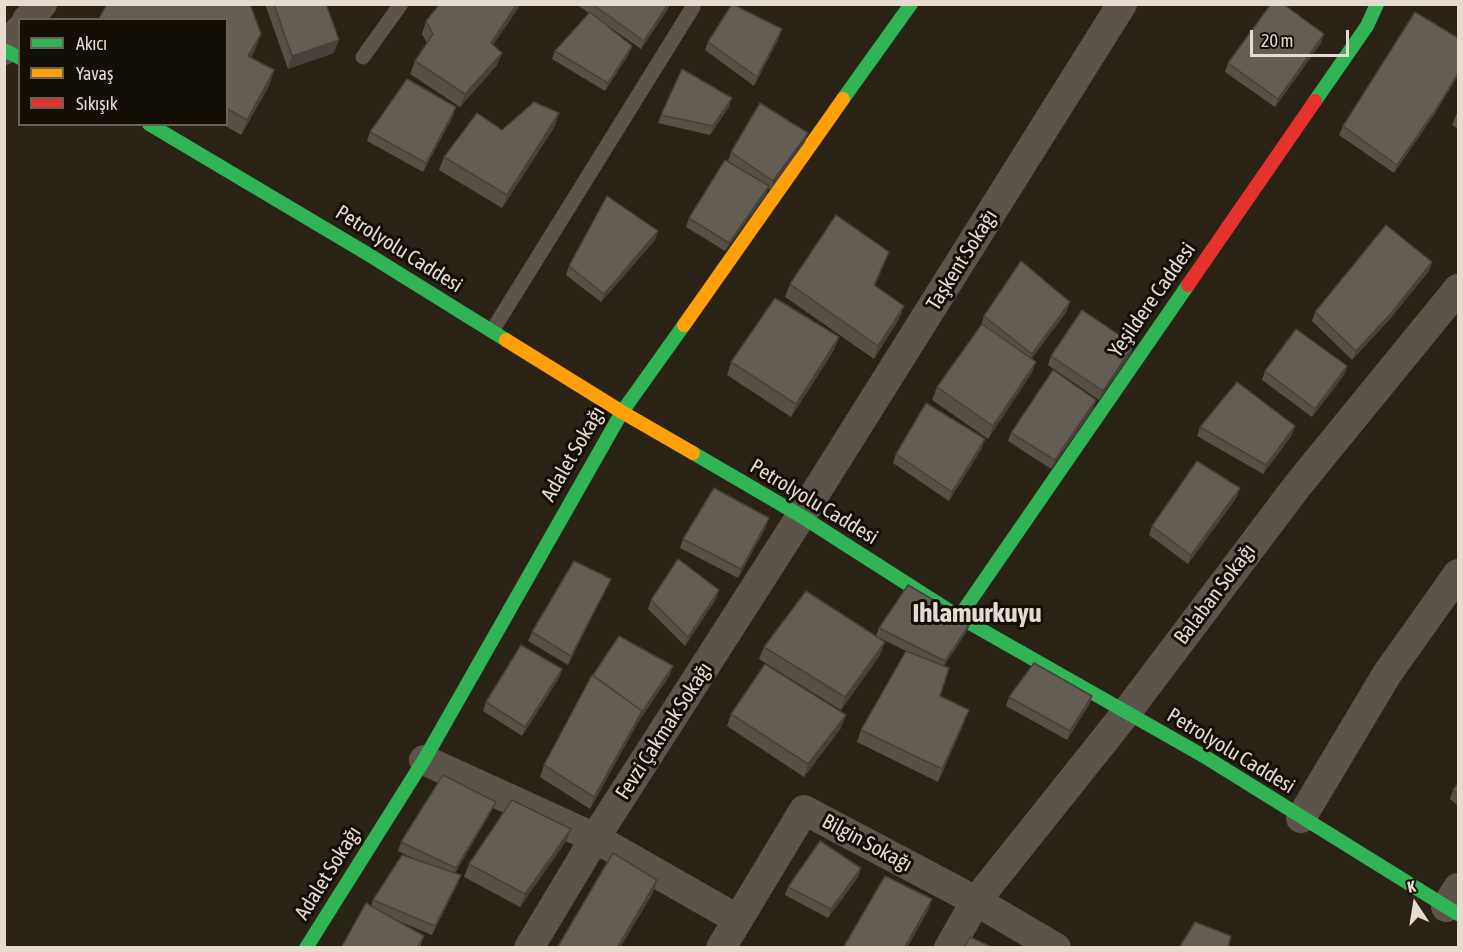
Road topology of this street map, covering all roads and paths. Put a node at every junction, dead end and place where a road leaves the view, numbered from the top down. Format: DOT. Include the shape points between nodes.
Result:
graph roads {
  1 [pos="42,4"];
  2 [pos="400,4"];
  3 [pos="911,4"];
  4 [pos="1122,4"];
  5 [pos="1377,4"];
  6 [pos="693,7"];
  7 [pos="29,18"];
  8 [pos="18,32"];
  9 [pos="4,50"];
  10 [pos="18,57"];
  11 [pos="363,57"];
  12 [pos="151,126"];
  13 [pos="1458,289"];
  14 [pos="492,331"];
  15 [pos="621,412"];
  16 [pos="801,516"];
  17 [pos="1458,574"];
  18 [pos="958,617"];
  19 [pos="1126,713"];
  20 [pos="424,760"];
  21 [pos="1301,818"];
  22 [pos="595,838"];
  23 [pos="976,901"];
  24 [pos="1454,903"];
  25 [pos="737,919"];
  26 [pos="306,948"];
  27 [pos="529,948"];
  28 [pos="721,948"];
  29 [pos="949,948"];
  30 [pos="1056,948"];
  1 -- 7 [label="street"];
  2 -- 11 [label="lane"];
  3 -- 15 [label="street, Adalet Sokağı"];
  4 -- 16 [label="street, Taşkent Sokağı"];
  5 -- 18 [label="street, Yeşildere Caddesi" via="1367,26"];
  6 -- 14 [label="lane"];
  8 -- 9 [label="street"];
  9 -- 10 [label="street"];
  12 -- 14 [label="street, Petrolyolu Caddesi"];
  13 -- 19 [label="street, Balaban Sokağı" via="1298,484"];
  14 -- 15 [label="street, Petrolyolu Caddesi"];
  15 -- 16 [label="street, Petrolyolu Caddesi"];
  15 -- 20 [label="street, Adalet Sokağı"];
  16 -- 18 [label="street, Petrolyolu Caddesi"];
  16 -- 22 [label="street, Fevzi Çakmak Sokağı"];
  17 -- 21 [label="street" via="1387,674"];
  18 -- 19 [label="street, Petrolyolu Caddesi"];
  19 -- 21 [label="street, Petrolyolu Caddesi" via="1207,758"];
  19 -- 23 [label="street, Balaban Sokağı"];
  20 -- 22 [label="street"];
  20 -- 26 [label="street, Adalet Sokağı"];
  21 -- 24 [label="street, Petrolyolu Caddesi"];
  22 -- 25 [label="street"];
  22 -- 27 [label="street, Fevzi Çakmak Sokağı"];
  23 -- 25 [label="street, Bilgin Sokağı" via="804,810"];
  23 -- 29 [label="street, Balaban Sokağı"];
  23 -- 30 [label="street"];
  25 -- 28 [label="street, Bilgin Sokağı"];
}
